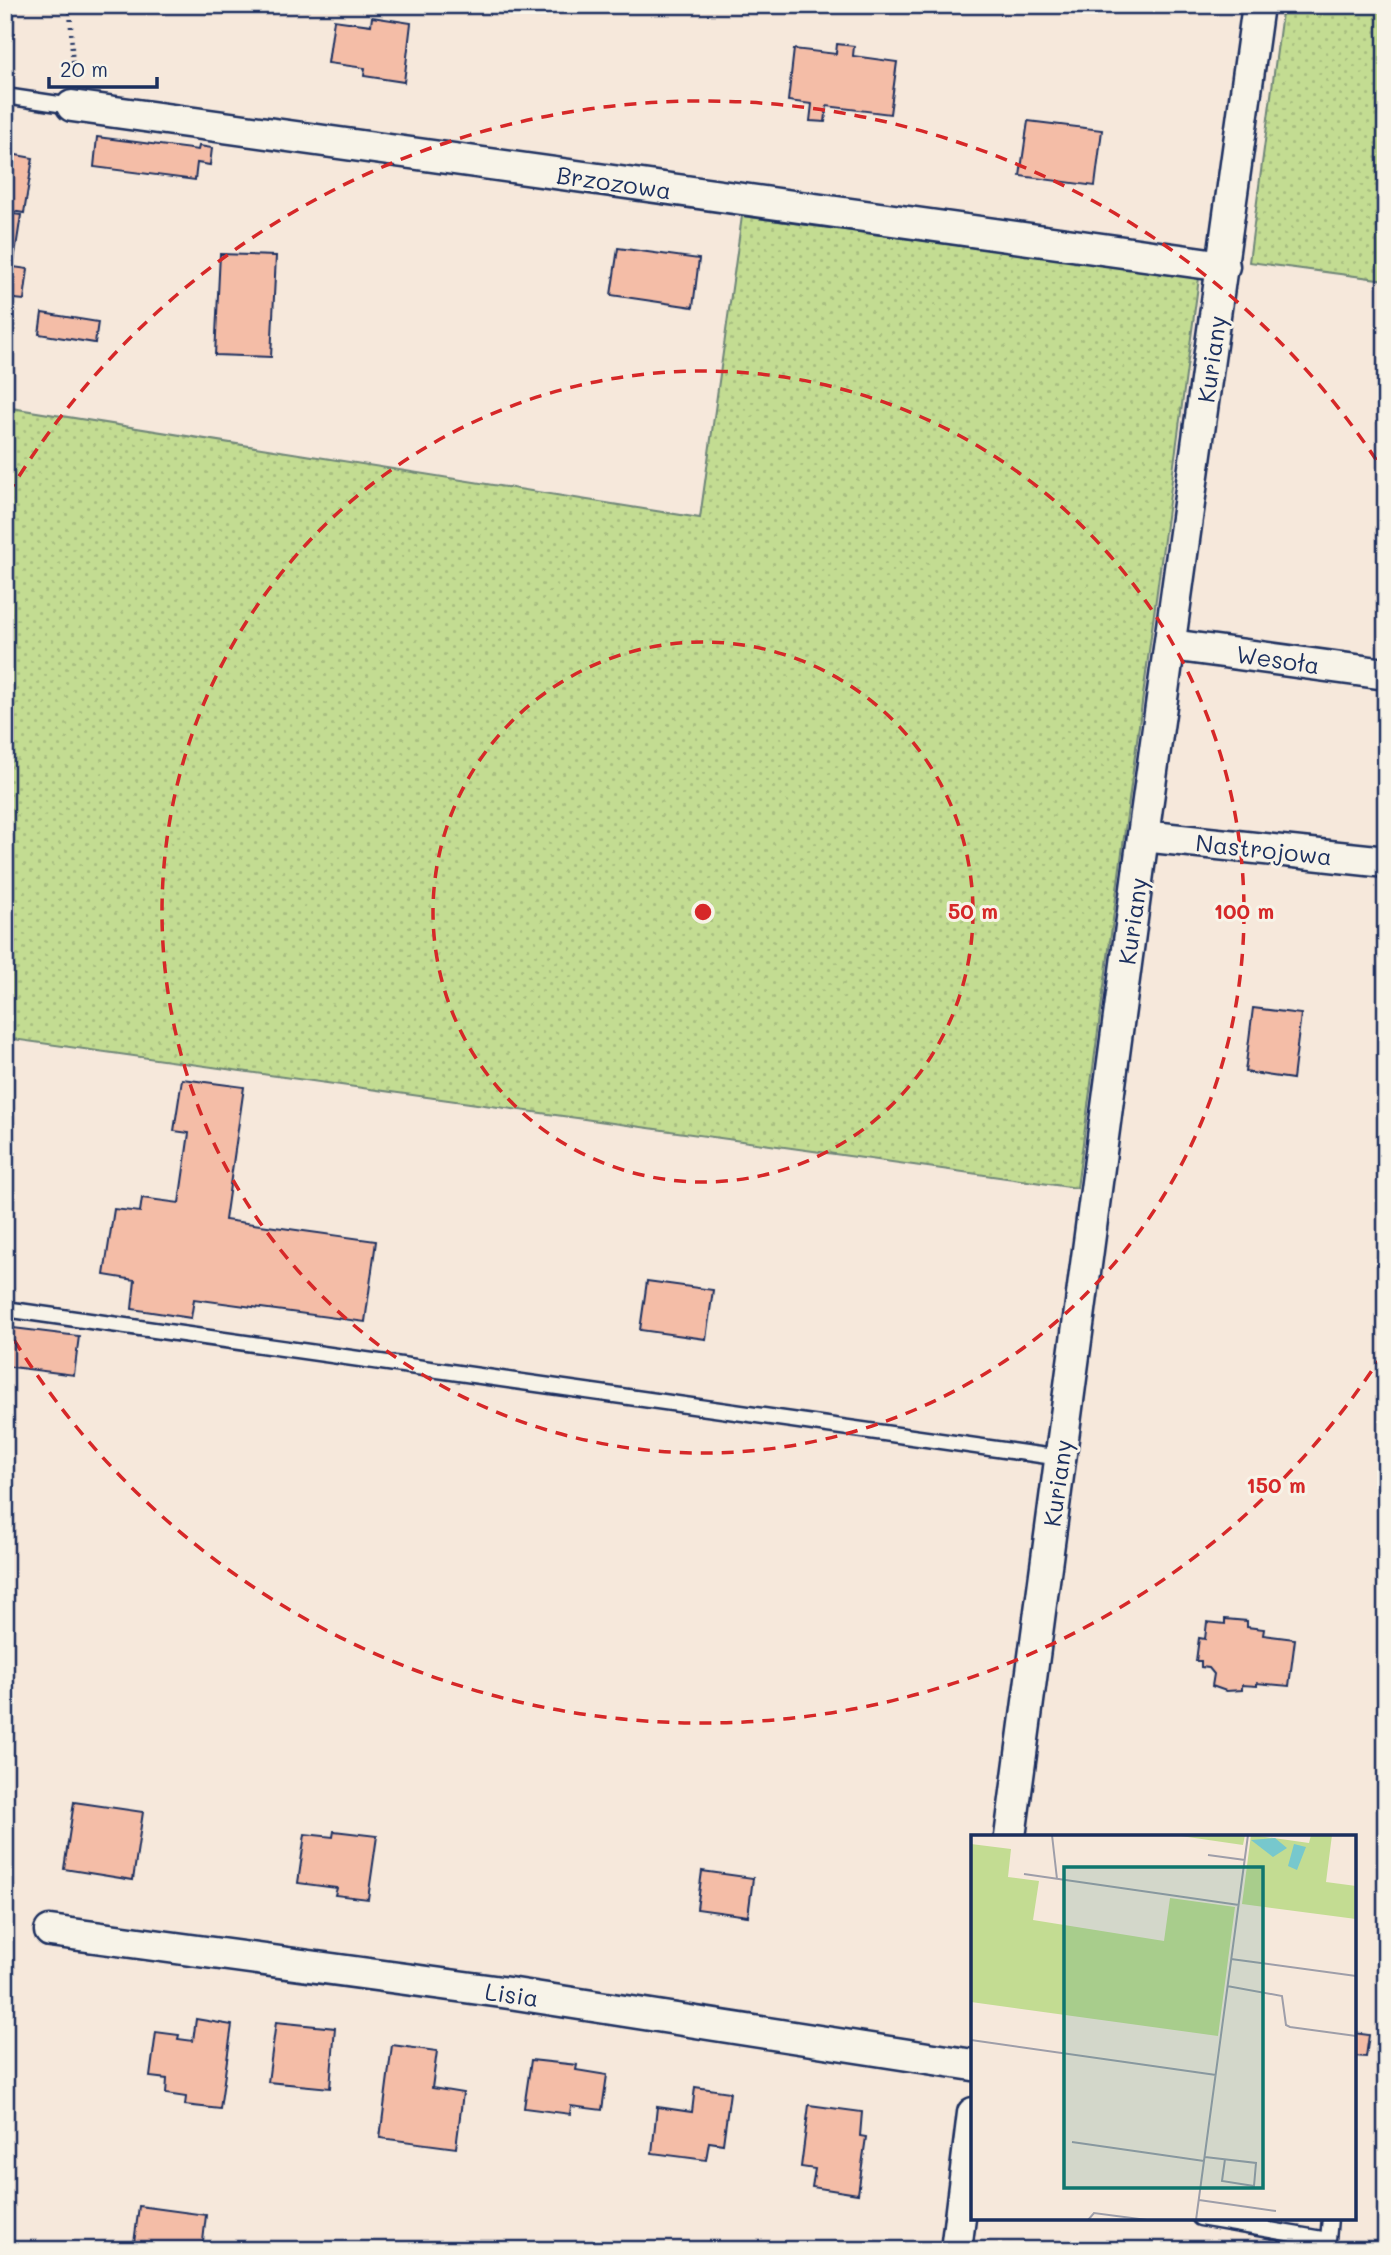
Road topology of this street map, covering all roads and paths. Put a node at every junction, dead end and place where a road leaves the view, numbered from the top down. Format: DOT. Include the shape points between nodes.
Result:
graph roads {
  1 [pos="70,5"];
  2 [pos="1258,5"];
  3 [pos="5,96"];
  4 [pos="72,106"];
  5 [pos="1224,266"];
  6 [pos="1171,645"];
  7 [pos="1386,674"];
  8 [pos="1143,836"];
  9 [pos="1386,862"];
  10 [pos="5,1309"];
  11 [pos="1061,1458"];
  12 [pos="1010,1835"];
  13 [pos="50,1931"];
  14 [pos="971,2065"];
  15 [pos="971,2129"];
  16 [pos="1212,2220"];
  17 [pos="1330,2220"];
  18 [pos="956,2250"];
  1 -- 4 [label="path"];
  2 -- 5 [label="street, Kuriany"];
  3 -- 4 [label="lane, Brzozowa"];
  4 -- 5 [label="street, Brzozowa"];
  5 -- 6 [label="street, Kuriany"];
  6 -- 7 [label="street, Wesoła"];
  6 -- 8 [label="street, Kuriany"];
  8 -- 9 [label="street, Nastrojowa"];
  8 -- 11 [label="street, Kuriany"];
  10 -- 11 [label="lane"];
  11 -- 12 [label="street, Kuriany"];
  13 -- 14 [label="street, Lisia" via="509,1993"];
  15 -- 18 [label="street"];
  16 -- 17 [label="lane" via="1328,2240"];
}
